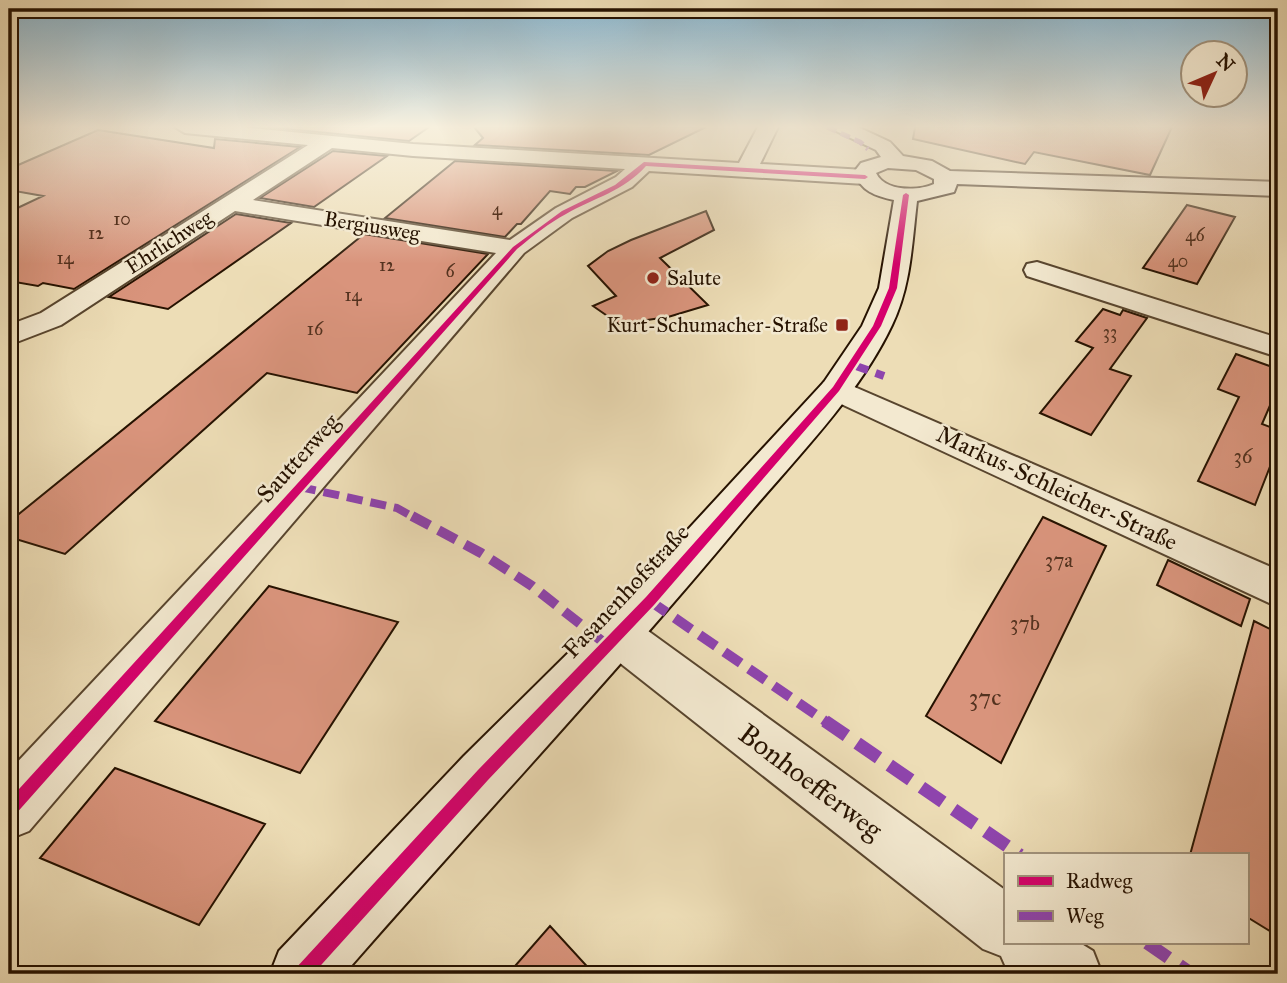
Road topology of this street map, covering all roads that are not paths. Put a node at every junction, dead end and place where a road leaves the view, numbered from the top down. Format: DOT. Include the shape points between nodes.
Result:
graph roads {
  1 [pos="278,173"];
  2 [pos="634,173"];
  3 [pos="804,173"];
  4 [pos="867,173"];
  5 [pos="886,173"];
  6 [pos="898,173"];
  7 [pos="908,173"];
  8 [pos="937,173"];
  9 [pos="865,177"];
  10 [pos="946,177"];
  11 [pos="901,178"];
  12 [pos="1278,189"];
  13 [pos="229,204"];
  14 [pos="514,248"];
  15 [pos="1037,270"];
  16 [pos="9,336"];
  17 [pos="1278,348"];
  18 [pos="835,389"];
  19 [pos="1278,589"];
  20 [pos="617,634"];
  21 [pos="9,811"];
  22 [pos="1004,926"];
  23 [pos="1028,944"];
  24 [pos="302,974"];
  25 [pos="1070,974"];
  1 -- 13 [label="street, Ehrlichweg"];
  2 -- 14 [label="street, Sautterweg"];
  3 -- 9 [label="street"];
  4 -- 9 [label="street"];
  5 -- 11 [label="street"];
  6 -- 11 [label="street"];
  7 -- 11 [label="street"];
  8 -- 10 [label="street"];
  9 -- 11 [label="street" via="878,188"];
  10 -- 11 [label="street" via="948,182 941,191"];
  10 -- 12 [label="street"];
  11 -- 18 [label="street, Fasanenhofstraße" via="893,288 877,326"];
  13 -- 14 [label="street, Bergiusweg"];
  13 -- 16 [label="street, Ehrlichweg" via="51,319"];
  14 -- 21 [label="street, Sautterweg"];
  15 -- 17 [label="street"];
  18 -- 19 [label="street, Markus-Schleicher-Straße"];
  18 -- 20 [label="street, Fasanenhofstraße"];
  20 -- 22 [label="street, Bonhoefferweg"];
  20 -- 24 [label="street, Fasanenhofstraße"];
  23 -- 25 [label="street"];
}
